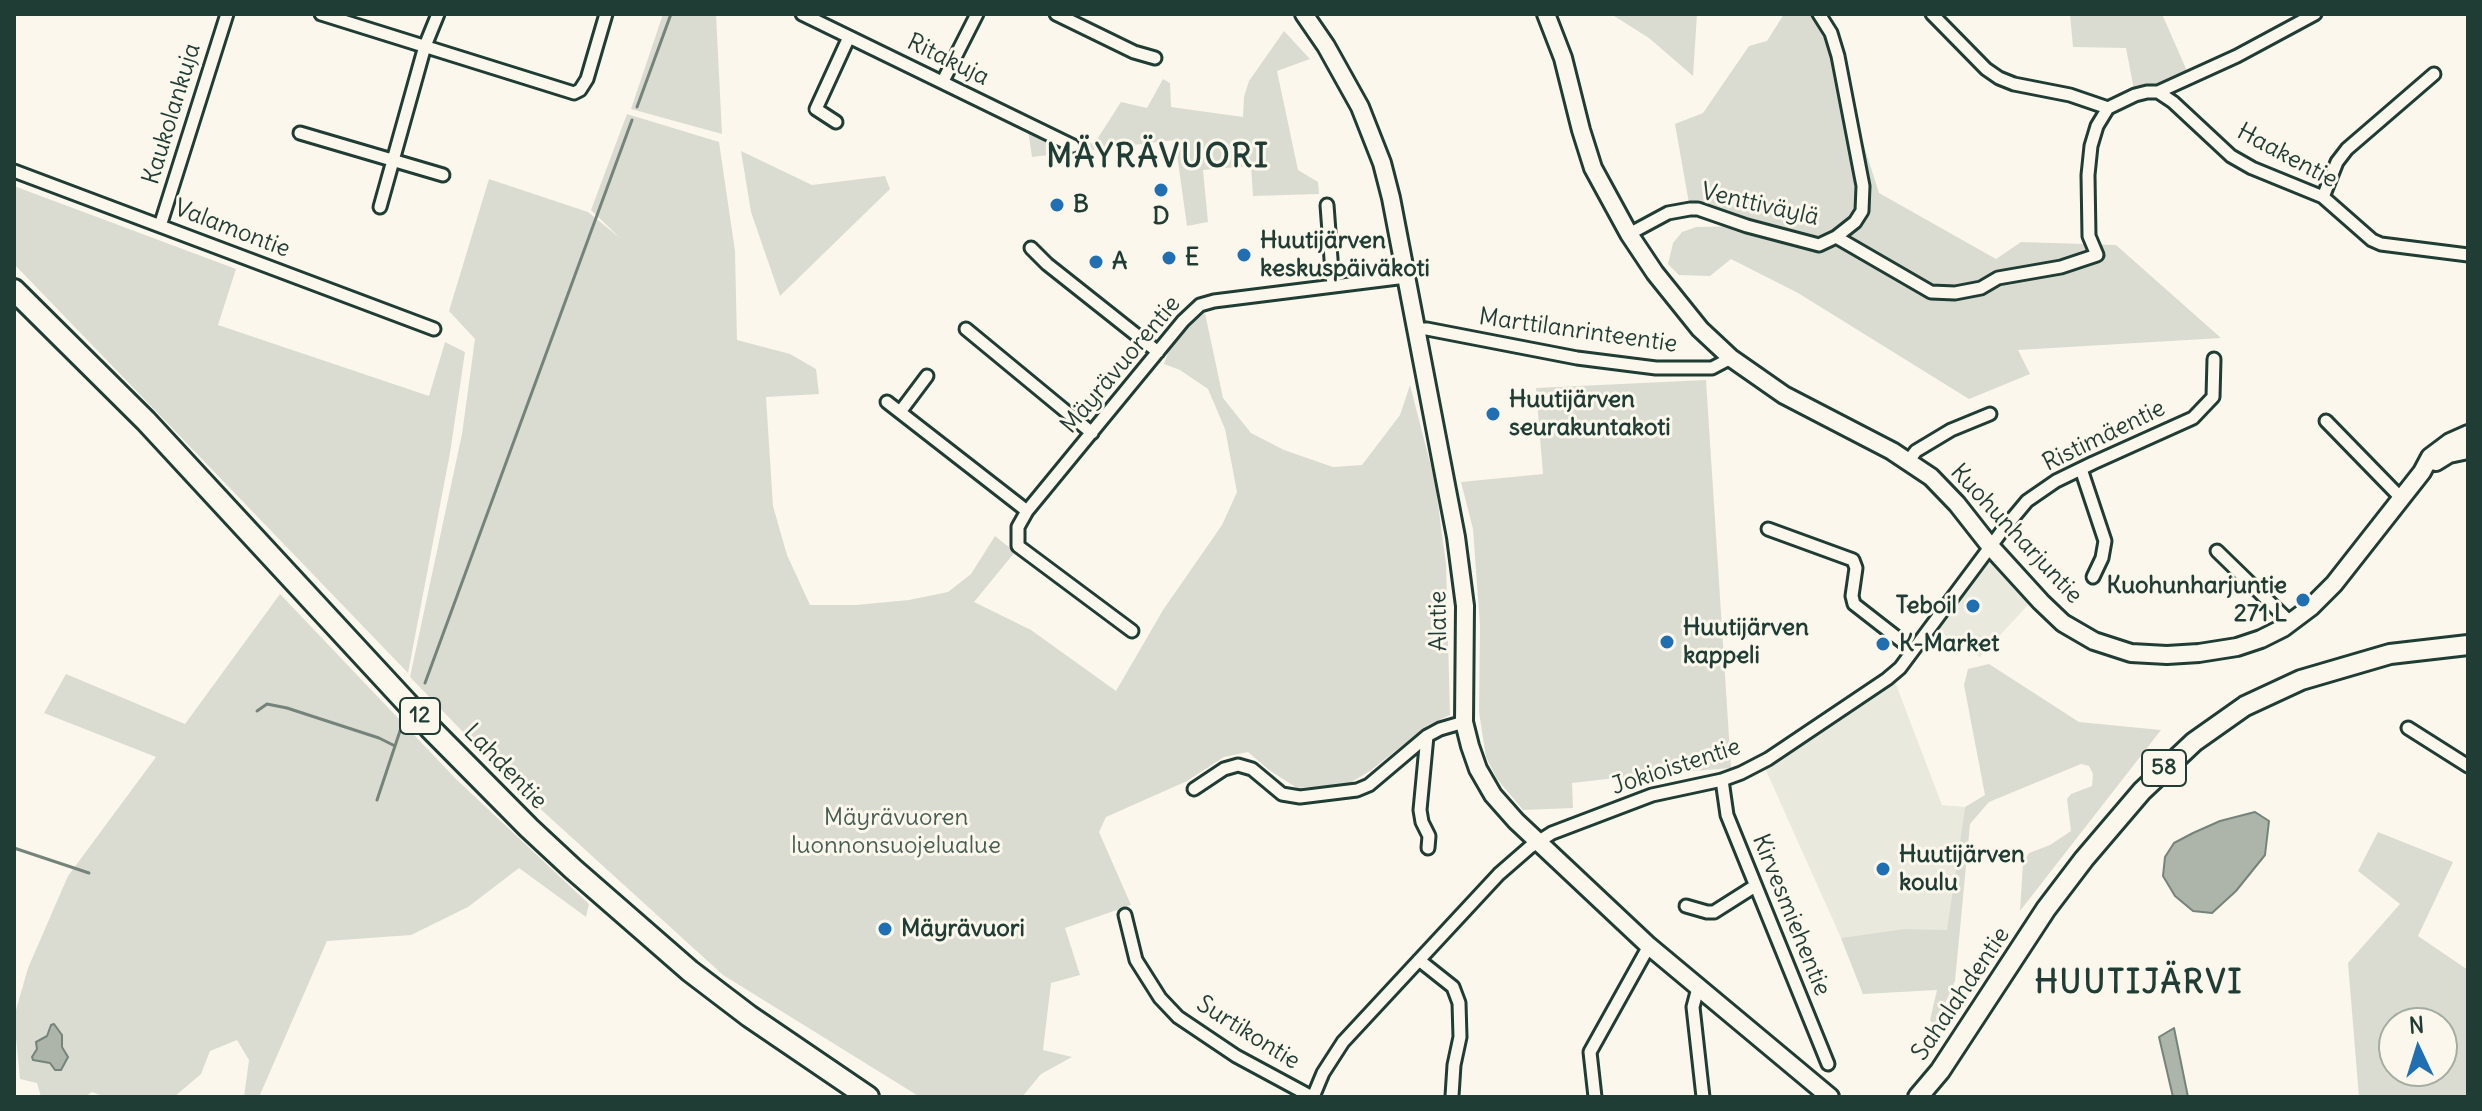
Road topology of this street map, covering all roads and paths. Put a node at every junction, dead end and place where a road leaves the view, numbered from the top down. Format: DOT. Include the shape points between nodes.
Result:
graph roads {
  1 [pos="227,14"];
  2 [pos="321,14"];
  3 [pos="438,14"];
  4 [pos="606,14"];
  5 [pos="802,14"];
  6 [pos="977,14"];
  7 [pos="1056,14"];
  8 [pos="1304,14"];
  9 [pos="1546,14"];
  10 [pos="1819,14"];
  11 [pos="1932,14"];
  12 [pos="2315,14"];
  13 [pos="849,37"];
  14 [pos="425,46"];
  15 [pos="1155,58"];
  16 [pos="2434,74"];
  17 [pos="943,81"];
  18 [pos="2158,92"];
  19 [pos="2108,108"];
  20 [pos="836,122"];
  21 [pos="300,133"];
  22 [pos="1073,146"];
  23 [pos="393,161"];
  24 [pos="14,171"];
  25 [pos="443,175"];
  26 [pos="2323,197"];
  27 [pos="1327,205"];
  28 [pos="380,207"];
  29 [pos="160,226"];
  30 [pos="1629,234"];
  31 [pos="1836,237"];
  32 [pos="1031,248"];
  33 [pos="2468,255"];
  34 [pos="1406,277"];
  35 [pos="1333,286"];
  36 [pos="14,290"];
  37 [pos="434,329"];
  38 [pos="966,329"];
  39 [pos="1417,329"];
  40 [pos="1158,352"];
  41 [pos="1731,358"];
  42 [pos="2214,359"];
  43 [pos="927,376"];
  44 [pos="887,402"];
  45 [pos="900,412"];
  46 [pos="1990,414"];
  47 [pos="2326,421"];
  48 [pos="1092,433"];
  49 [pos="2468,434"];
  50 [pos="2468,450"];
  51 [pos="1909,460"];
  52 [pos="2081,469"];
  53 [pos="2422,472"];
  54 [pos="2401,498"];
  55 [pos="1027,511"];
  56 [pos="1768,529"];
  57 [pos="1990,546"];
  58 [pos="2217,551"];
  59 [pos="2093,577"];
  60 [pos="2291,623"];
  61 [pos="1132,631"];
  62 [pos="2468,645"];
  63 [pos="1913,650"];
  64 [pos="1464,722"];
  65 [pos="2408,728"];
  66 [pos="1427,736"];
  67 [pos="2468,766"];
  68 [pos="1722,780"];
  69 [pos="1194,789"];
  70 [pos="1540,841"];
  71 [pos="1428,848"];
  72 [pos="1755,886"];
  73 [pos="1686,906"];
  74 [pos="1125,915"];
  75 [pos="1649,946"];
  76 [pos="1419,960"];
  77 [pos="1698,988"];
  78 [pos="1828,1064"];
  79 [pos="1452,1096"];
  80 [pos="868,1097"];
  81 [pos="1313,1097"];
  82 [pos="1595,1097"];
  83 [pos="1703,1097"];
  84 [pos="1830,1097"];
  85 [pos="1918,1097"];
  1 -- 29 [label="street, Kaukolankuja"];
  2 -- 14 [label="street"];
  3 -- 14 [label="street"];
  4 -- 14 [label="street" via="587,79 574,93"];
  5 -- 13 [label="street, Ritakuja"];
  6 -- 17 [label="street"];
  7 -- 15 [label="street"];
  8 -- 34 [label="main road, Alatie" via="1360,107 1378,153"];
  9 -- 30 [label="main road, Kuohunharjuntie" via="1593,168"];
  10 -- 31 [label="street, Venttiväylä" via="1838,56 1863,186 1862,211"];
  11 -- 19 [label="street" via="1999,78"];
  12 -- 18 [label="street"];
  13 -- 17 [label="street, Ritakuja"];
  13 -- 20 [label="street" via="816,109"];
  14 -- 23 [label="street"];
  16 -- 26 [label="street" via="2347,149"];
  17 -- 22 [label="street, Ritakuja"];
  18 -- 19 [label="street" via="2135,95"];
  18 -- 26 [label="street, Haakentie" via="2231,156"];
  19 -- 31 [label="street" via="2091,146 2088,175 2089,236 2097,255 1998,278 1981,288 1943,293 1931,292"];
  21 -- 23 [label="street"];
  23 -- 25 [label="street"];
  23 -- 28 [label="street"];
  24 -- 29 [label="street, Valamontie"];
  26 -- 33 [label="street, Haakentie" via="2381,244"];
  27 -- 35 [label="street"];
  29 -- 37 [label="street, Valamontie"];
  30 -- 31 [label="street, Venttiväylä" via="1668,213 1698,209 1819,245"];
  30 -- 41 [label="main road, Kuohunharjuntie" via="1700,329"];
  32 -- 40 [label="street"];
  34 -- 35 [label="street, Mäyrävuorentie"];
  34 -- 39 [label="main road, Alatie"];
  35 -- 40 [label="street, Mäyrävuorentie" via="1200,305"];
  36 -- 80 [label="highway, Lahdentie / 12" via="146,421 529,828 690,971"];
  38 -- 48 [label="street"];
  39 -- 41 [label="street, Marttilanrinteentie" via="1656,368 1712,368"];
  39 -- 64 [label="main road, Alatie" via="1463,579"];
  40 -- 48 [label="street, Mäyrävuorentie"];
  41 -- 51 [label="main road, Kuohunharjuntie" via="1784,395"];
  42 -- 52 [label="street, Ristimäentie" via="2213,397 2193,418"];
  43 -- 45 [label="street"];
  44 -- 45 [label="street"];
  45 -- 55 [label="street"];
  46 -- 51 [label="street" via="1951,430"];
  47 -- 54 [label="street"];
  48 -- 55 [label="street, Mäyrävuorentie"];
  49 -- 53 [label="main road, Kuohunharjuntie" via="2430,457"];
  50 -- 53 [label="main road, Kuohunharjuntie" via="2449,454"];
  51 -- 57 [label="main road, Kuohunharjuntie" via="1946,492"];
  52 -- 57 [label="street, Ristimäentie" via="2027,501"];
  52 -- 59 [label="street" via="2105,541"];
  53 -- 54 [label="main road, Kuohunharjuntie"];
  54 -- 60 [label="main road, Kuohunharjuntie" via="2334,584"];
  55 -- 61 [label="street, Mäyrävuorentie" via="1018,527 1018,546"];
  56 -- 63 [label="street" via="1853,560 1854,604"];
  57 -- 60 [label="main road, Kuohunharjuntie" via="2063,623 2131,653 2167,655 2237,647"];
  57 -- 63 [label="street, Jokioistentie"];
  58 -- 60 [label="street"];
  62 -- 85 [label="main road, Sahalahdentie / 58" via="2390,654 2301,680 2245,706 2194,742 2142,791 2084,859"];
  63 -- 68 [label="street, Jokioistentie" via="1887,679 1768,759"];
  64 -- 66 [label="street"];
  64 -- 70 [label="main road, Alatie" via="1478,769 1493,795"];
  65 -- 67 [label="street"];
  66 -- 69 [label="street" via="1357,790 1282,794 1252,769 1238,765"];
  66 -- 71 [label="street" via="1420,810"];
  68 -- 70 [label="street, Jokioistentie" via="1652,795"];
  68 -- 72 [label="street, Kirvesmiehentie" via="1727,815"];
  70 -- 75 [label="main road, Alatie"];
  70 -- 76 [label="street, Jokioistentie" via="1499,874"];
  72 -- 73 [label="street" via="1714,912"];
  72 -- 78 [label="street, Kirvesmiehentie"];
  74 -- 81 [label="street, Surtikontie" via="1136,960 1178,1017"];
  75 -- 77 [label="main road, Alatie"];
  75 -- 82 [label="street" via="1590,1052"];
  76 -- 79 [label="street" via="1453,987 1459,1003"];
  76 -- 81 [label="street, Jokioistentie" via="1343,1042"];
  77 -- 83 [label="street" via="1693,1007"];
  77 -- 84 [label="main road, Alatie"];
}
